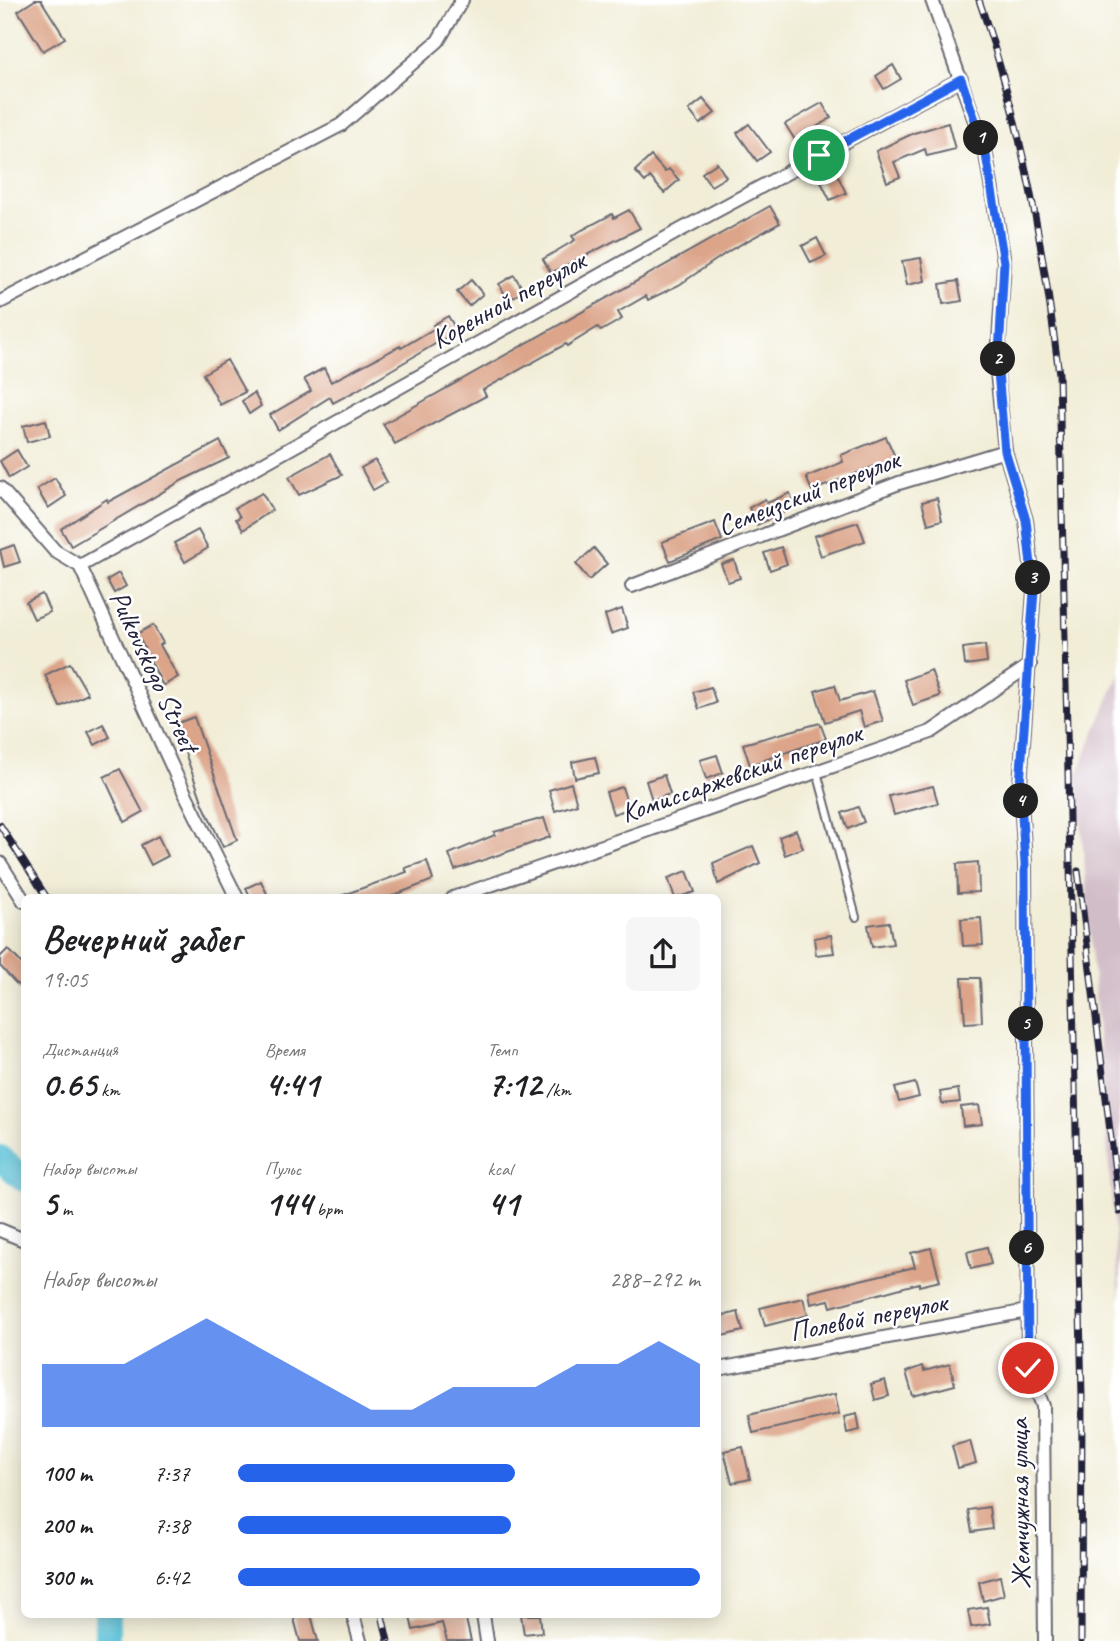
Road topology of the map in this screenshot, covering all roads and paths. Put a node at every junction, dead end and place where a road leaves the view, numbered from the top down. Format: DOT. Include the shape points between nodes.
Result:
graph roads {
  1 [pos="462,0"];
  2 [pos="932,0"];
  3 [pos="961,79"];
  4 [pos="0,302"];
  5 [pos="1005,451"];
  6 [pos="0,488"];
  7 [pos="80,566"];
  8 [pos="632,586"];
  9 [pos="1030,665"];
  10 [pos="817,772"];
  11 [pos="0,863"];
  12 [pos="235,894"];
  13 [pos="465,894"];
  14 [pos="21,896"];
  15 [pos="856,917"];
  16 [pos="0,1230"];
  17 [pos="21,1239"];
  18 [pos="1027,1311"];
  19 [pos="721,1368"];
  20 [pos="354,1618"];
  21 [pos="483,1618"];
  22 [pos="360,1641"];
  23 [pos="487,1641"];
  24 [pos="1045,1641"];
  1 -- 4 [label="street" via="438,41 341,125"];
  2 -- 3 [label="street, Жемчужная улица"];
  3 -- 5 [label="street, Жемчужная улица" via="985,149 1004,262 998,372"];
  3 -- 7 [label="street, Коренной переулок"];
  5 -- 8 [label="street, Семеизский переулок" via="899,483"];
  5 -- 9 [label="street, Жемчужная улица" via="1026,520 1034,591"];
  6 -- 7 [label="street, Pulkovskogo Street" via="55,551"];
  7 -- 12 [label="street, Pulkovskogo Street"];
  9 -- 10 [label="street, Комиссаржевский переулок" via="931,732"];
  9 -- 18 [label="street, Жемчужная улица" via="1020,784 1025,864"];
  10 -- 13 [label="street, Комиссаржевский переулок"];
  10 -- 15 [label="lane"];
  11 -- 14 [label="street"];
  16 -- 17 [label="street"];
  18 -- 19 [label="street, Полевой переулок"];
  18 -- 24 [label="street, Жемчужная улица" via="1028,1368 1043,1406"];
  20 -- 22 [label="street"];
  21 -- 23 [label="street"];
}
